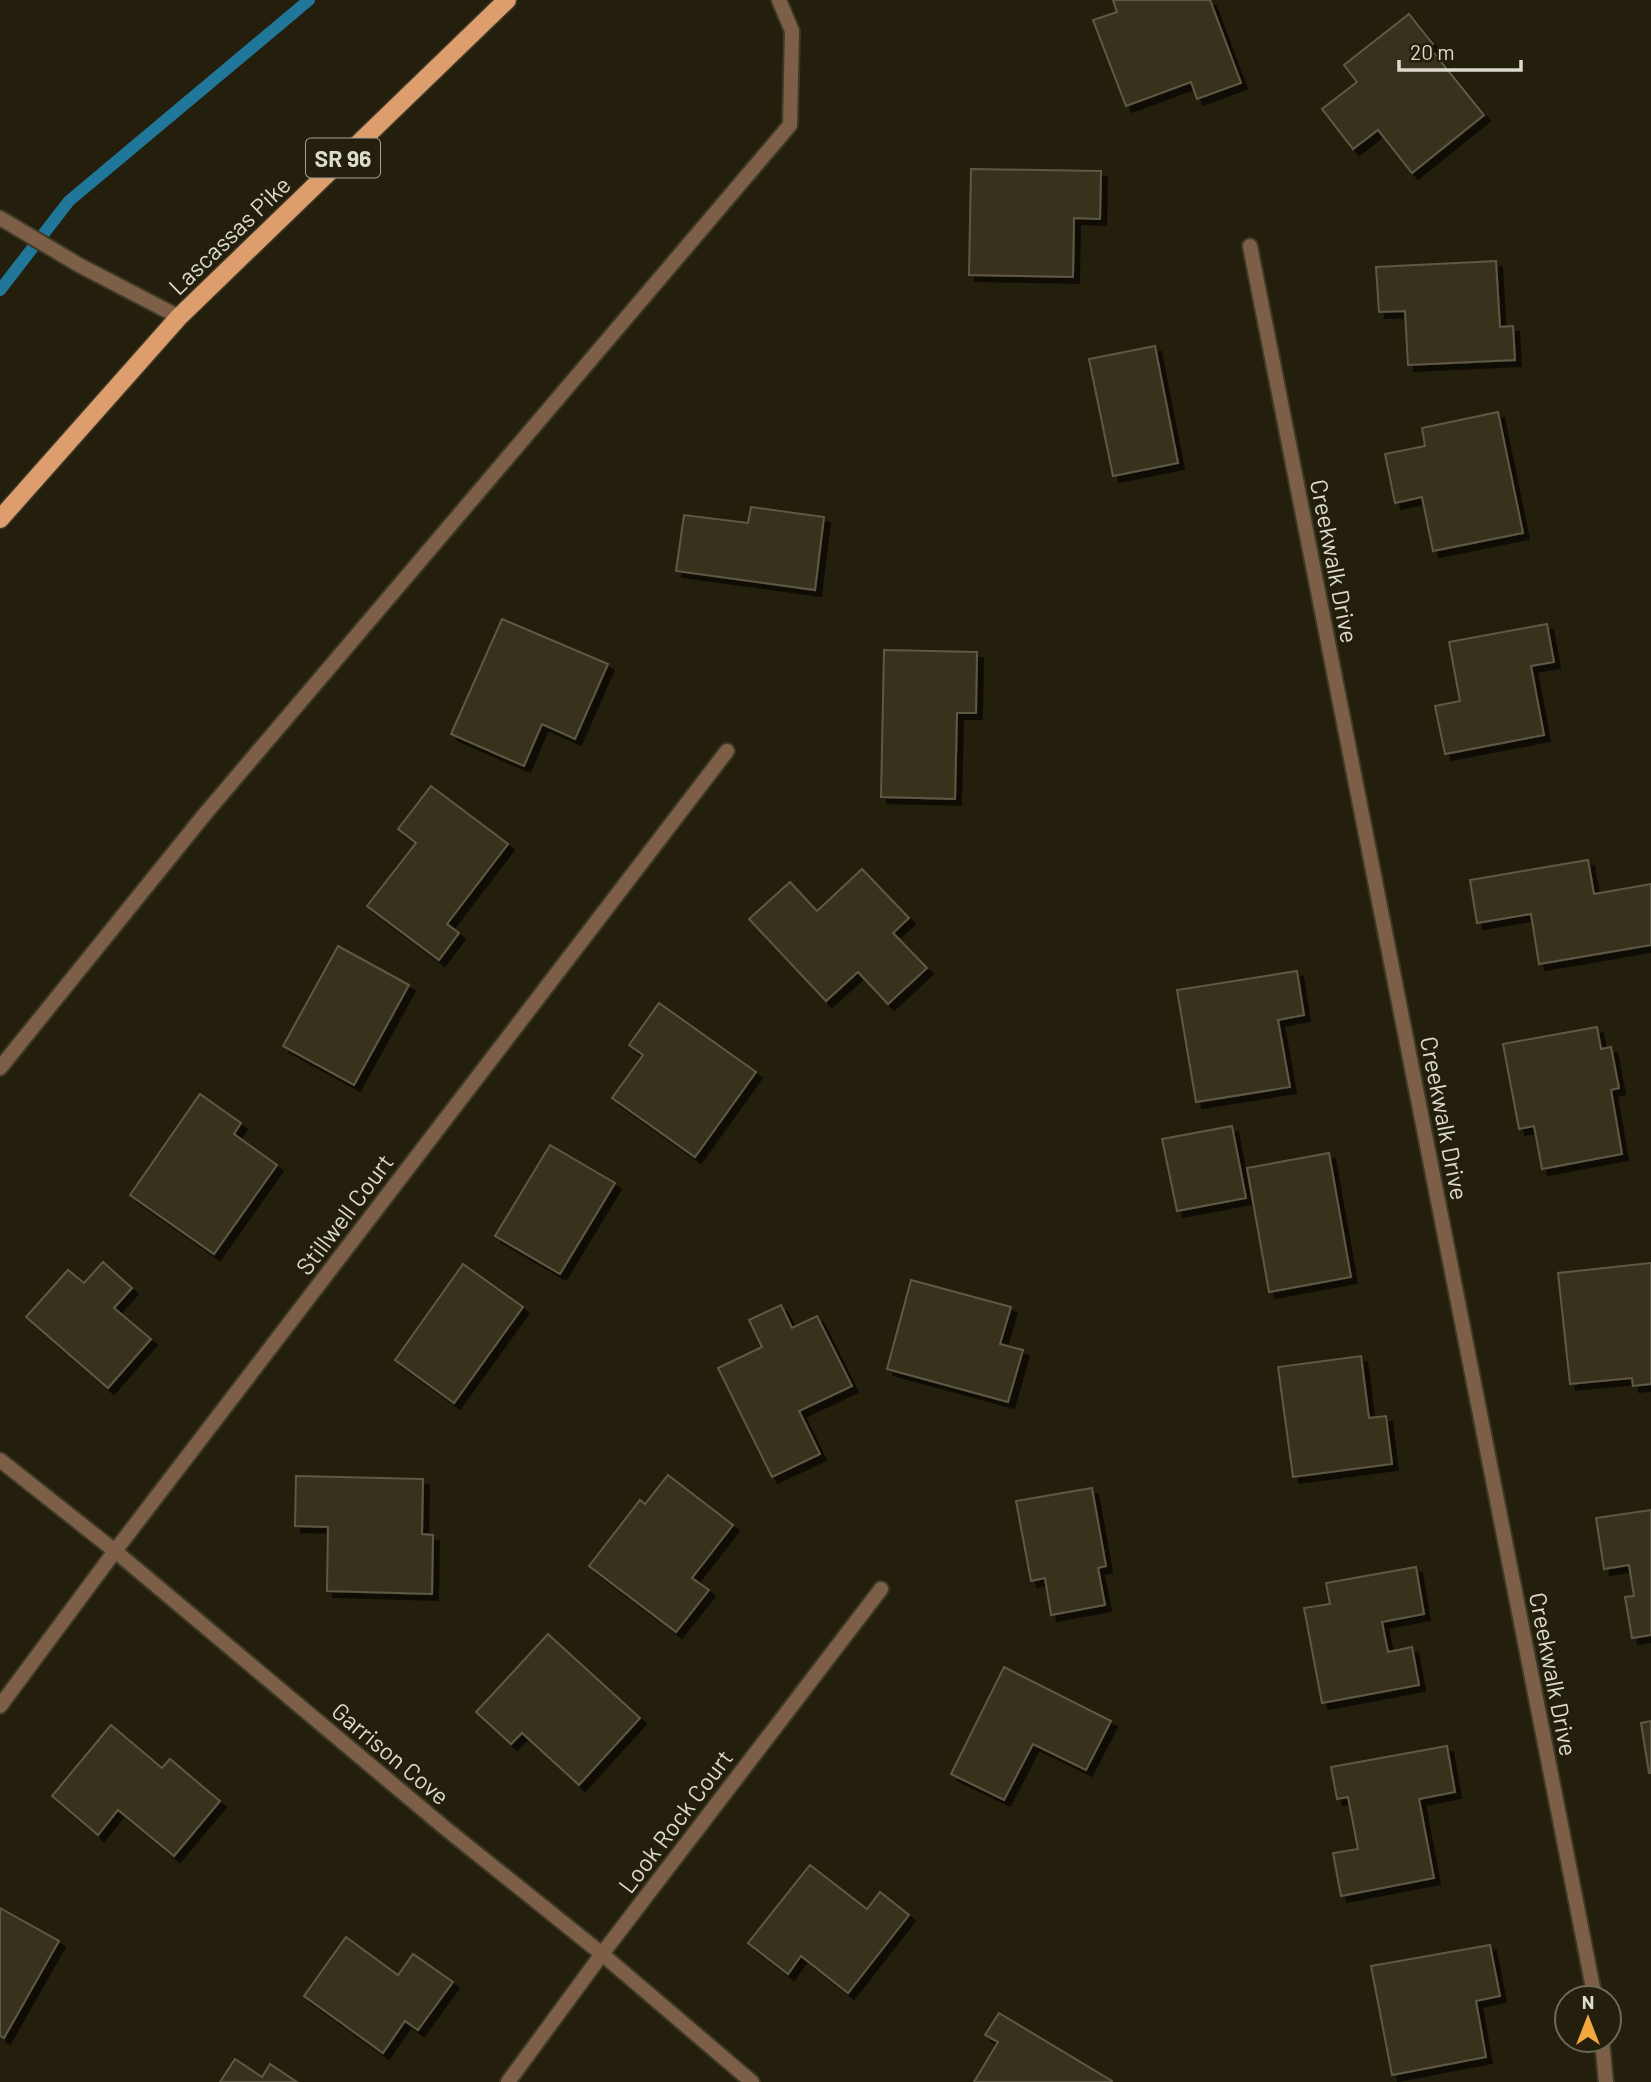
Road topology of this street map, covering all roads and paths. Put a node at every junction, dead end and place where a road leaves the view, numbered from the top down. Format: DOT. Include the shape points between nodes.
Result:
graph roads {
  1 [pos="507,0"];
  2 [pos="779,0"];
  3 [pos="0,218"];
  4 [pos="1250,246"];
  5 [pos="179,317"];
  6 [pos="0,519"];
  7 [pos="727,751"];
  8 [pos="0,1068"];
  9 [pos="0,1460"];
  10 [pos="115,1551"];
  11 [pos="881,1589"];
  12 [pos="0,1706"];
  13 [pos="602,1954"];
  14 [pos="1592,1984"];
  15 [pos="1603,2054"];
  16 [pos="508,2082"];
  17 [pos="752,2082"];
  18 [pos="1606,2082"];
  1 -- 5 [label="main road, Lascassas Pike / SR 96"];
  2 -- 8 [label="street" via="792,31 790,125 214,803"];
  3 -- 5 [label="street"];
  4 -- 14 [label="street, Creekwalk Drive"];
  5 -- 6 [label="main road, Lascassas Pike / SR 96"];
  7 -- 10 [label="street, Stillwell Court"];
  9 -- 10 [label="street, Garrison Cove"];
  10 -- 12 [label="street, Stillwell Court"];
  10 -- 13 [label="street, Garrison Cove"];
  11 -- 13 [label="street, Look Rock Court"];
  13 -- 16 [label="street, Look Rock Court"];
  13 -- 17 [label="street, Garrison Cove"];
  15 -- 18 [label="street"];
}
